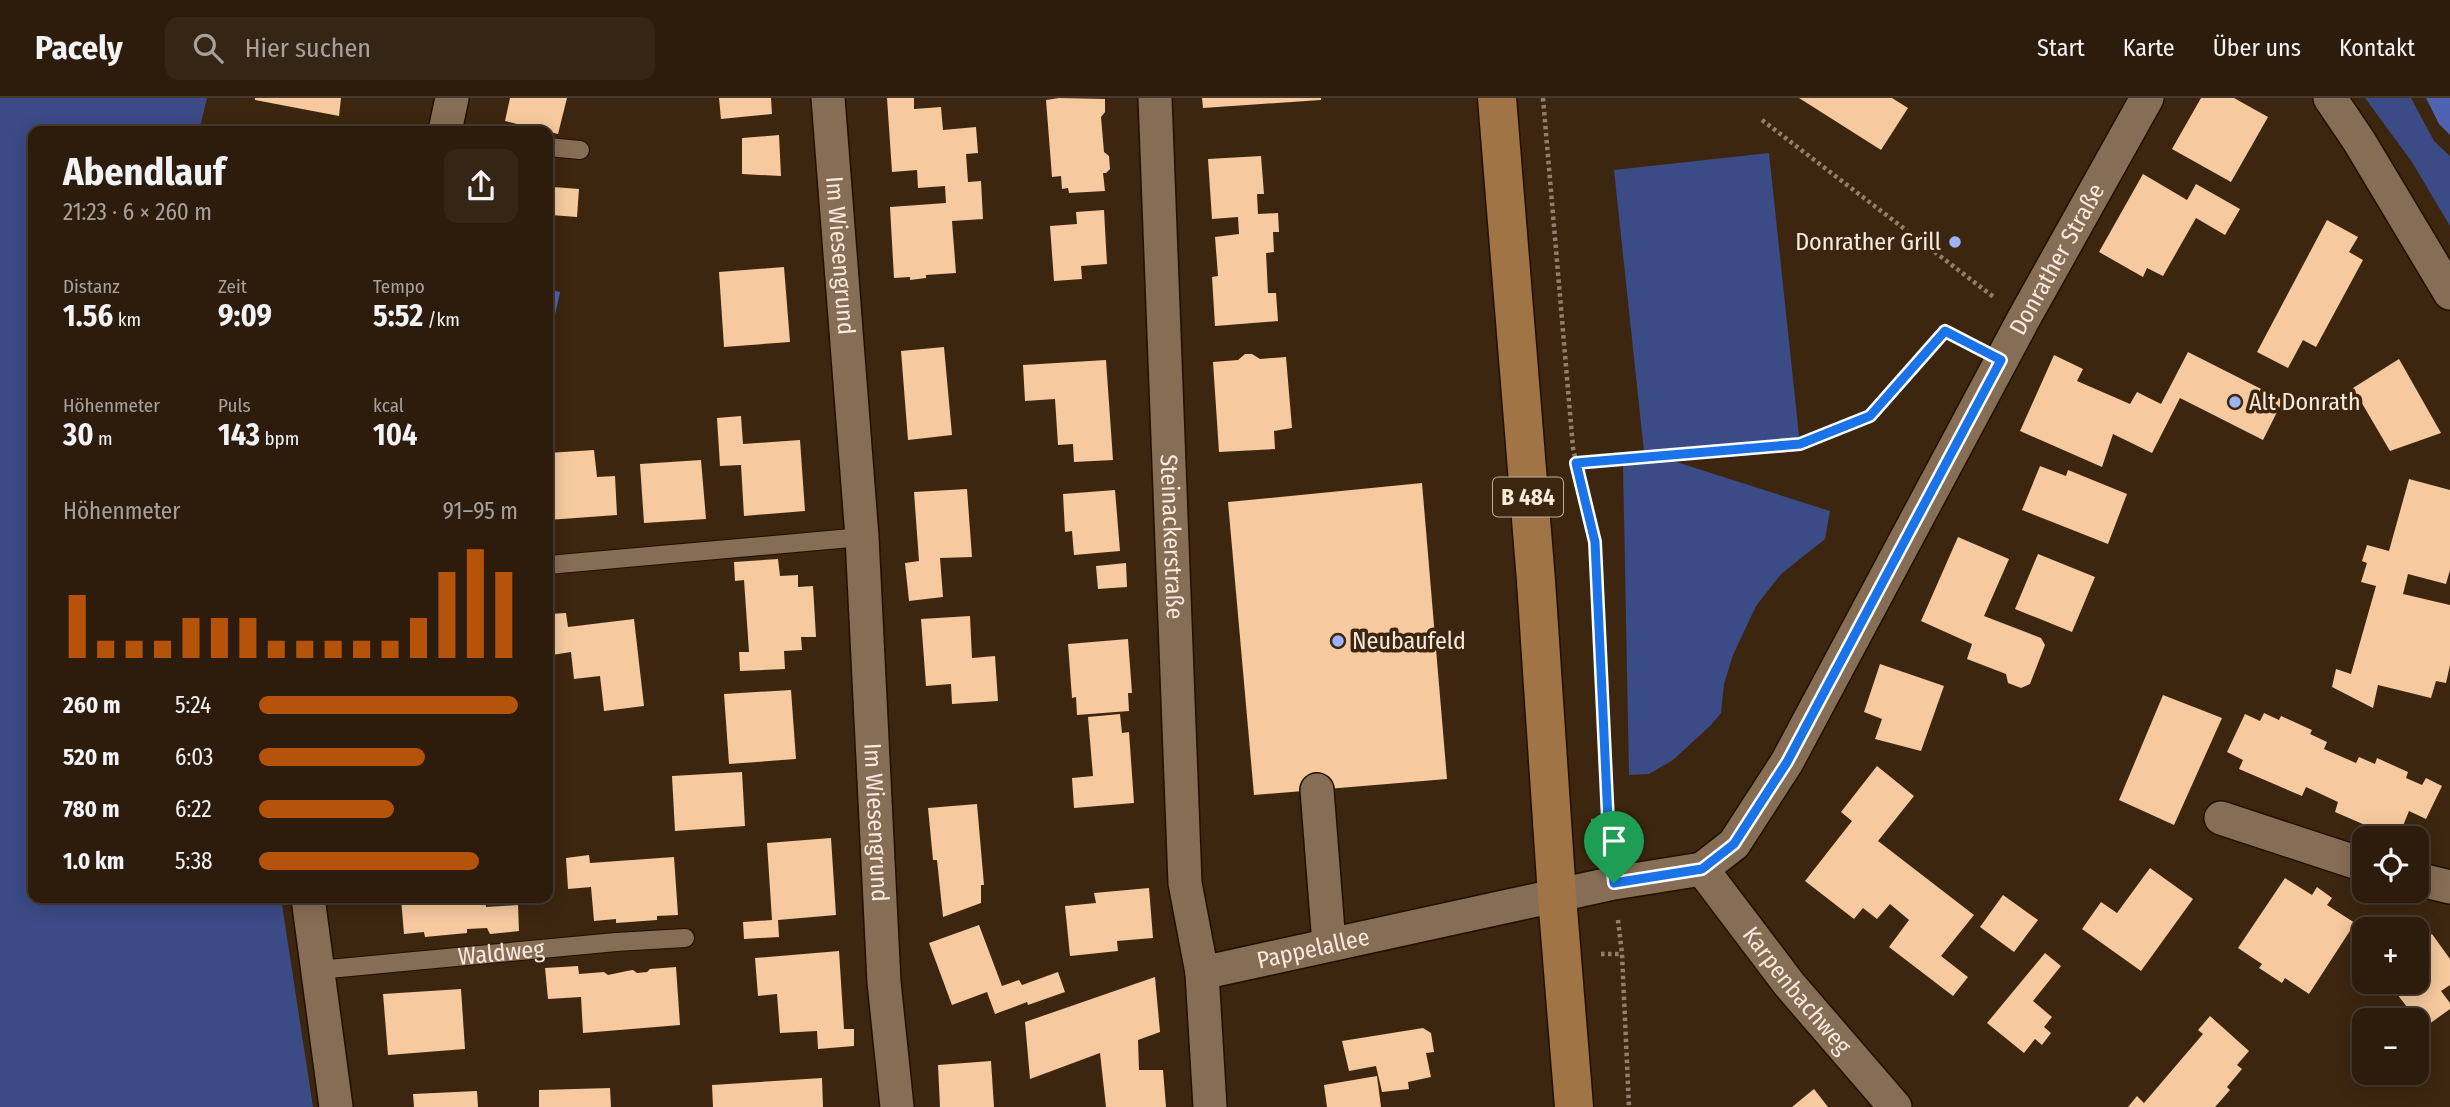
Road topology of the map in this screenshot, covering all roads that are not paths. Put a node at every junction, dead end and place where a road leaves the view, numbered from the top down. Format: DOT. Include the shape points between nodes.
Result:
graph roads {
  1 [pos="452,98"];
  2 [pos="828,98"];
  3 [pos="1154,98"];
  4 [pos="1497,98"];
  5 [pos="2147,98"];
  6 [pos="2330,98"];
  7 [pos="446,126"];
  8 [pos="553,147"];
  9 [pos="579,150"];
  10 [pos="2450,293"];
  11 [pos="862,537"];
  12 [pos="553,565"];
  13 [pos="1317,790"];
  14 [pos="2221,818"];
  15 [pos="2352,861"];
  16 [pos="1702,869"];
  17 [pos="2429,882"];
  18 [pos="2450,887"];
  19 [pos="1557,896"];
  20 [pos="309,903"];
  21 [pos="685,938"];
  22 [pos="1329,944"];
  23 [pos="318,971"];
  24 [pos="1202,973"];
  25 [pos="336,1107"];
  26 [pos="897,1107"];
  27 [pos="1210,1107"];
  28 [pos="1574,1107"];
  29 [pos="1895,1107"];
  1 -- 7 [label="street"];
  2 -- 11 [label="street, Im Wiesengrund"];
  3 -- 24 [label="street, Steinackerstraße" via="1185,883"];
  4 -- 19 [label="main road, B 484"];
  5 -- 16 [label="street, Donrather Straße" via="1787,762 1734,844"];
  6 -- 10 [label="street"];
  8 -- 9 [label="lane"];
  11 -- 12 [label="lane"];
  11 -- 26 [label="street, Im Wiesengrund" via="884,982"];
  13 -- 22 [label="street"];
  14 -- 15 [label="street"];
  16 -- 19 [label="street, Donrather Straße"];
  16 -- 29 [label="street, Karpenbachweg" via="1789,984"];
  17 -- 18 [label="street"];
  19 -- 22 [label="street, Pappelallee"];
  19 -- 28 [label="main road, B 484"];
  20 -- 23 [label="street"];
  21 -- 23 [label="lane, Waldweg"];
  22 -- 24 [label="street, Pappelallee"];
  23 -- 25 [label="street"];
  24 -- 27 [label="street"];
}
